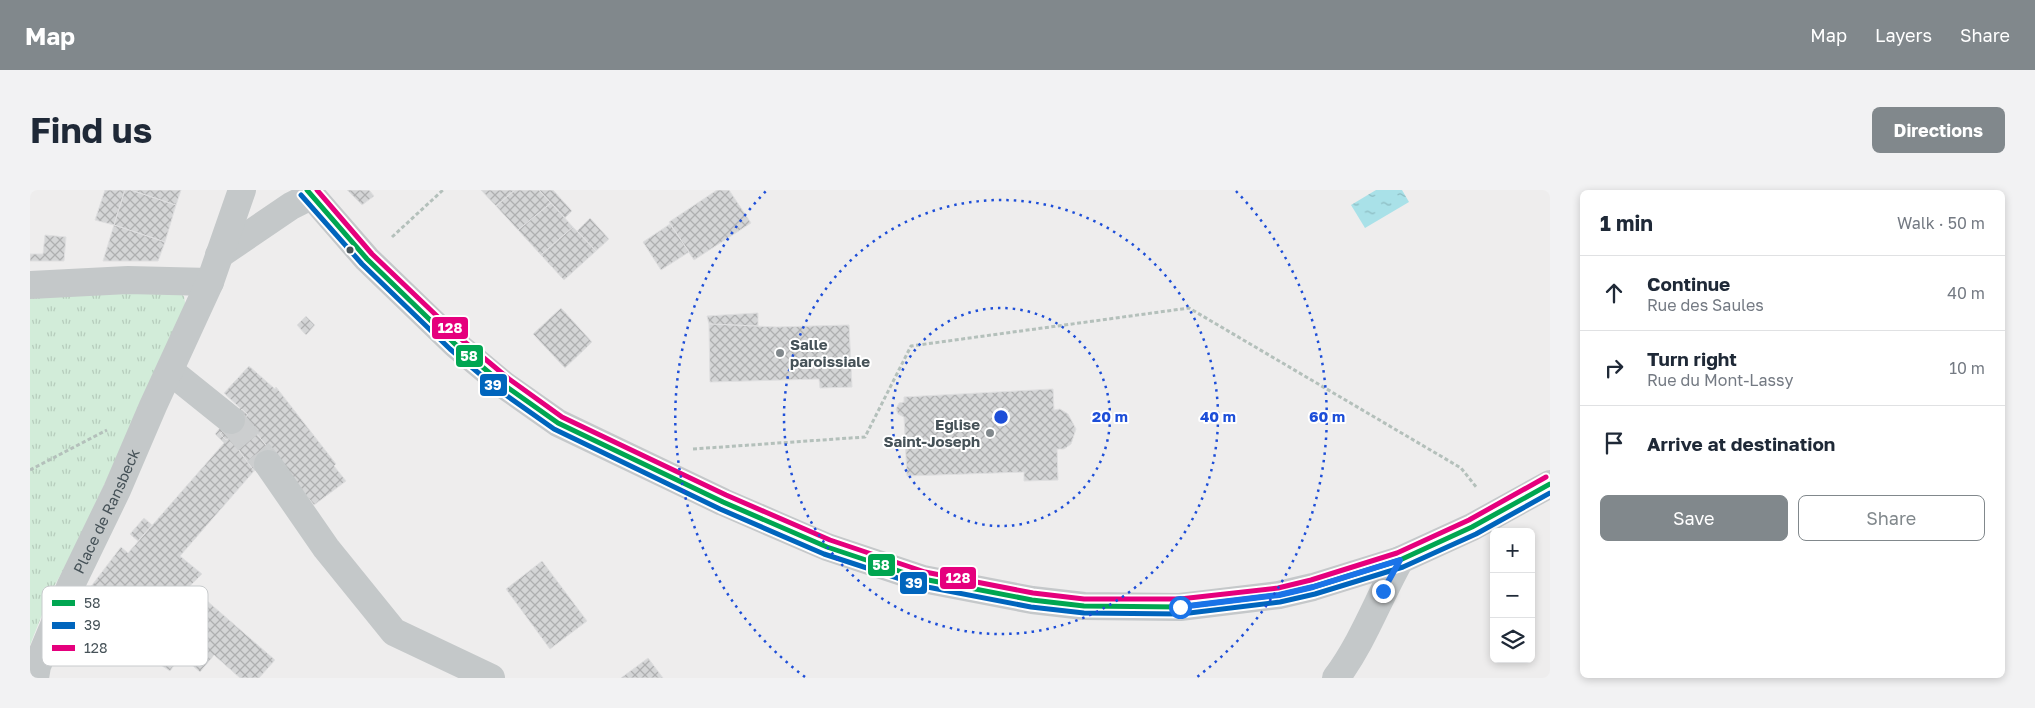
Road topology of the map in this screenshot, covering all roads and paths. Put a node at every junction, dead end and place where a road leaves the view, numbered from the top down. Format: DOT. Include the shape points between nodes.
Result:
graph roads {
  1 [pos="242,190"];
  2 [pos="443,190"];
  3 [pos="309,193"];
  4 [pos="219,255"];
  5 [pos="367,259"];
  6 [pos="210,282"];
  7 [pos="30,285"];
  8 [pos="170,371"];
  9 [pos="231,420"];
  10 [pos="109,429"];
  11 [pos="690,449"];
  12 [pos="268,464"];
  13 [pos="30,470"];
  14 [pos="1550,484"];
  15 [pos="1498,513"];
  16 [pos="1400,560"];
  17 [pos="71,586"];
  18 [pos="42,654"];
  19 [pos="35,678"];
  20 [pos="492,678"];
  21 [pos="1336,678"];
  1 -- 4 [label="street, Place de Ransbeck"];
  2 -- 5 [label="path"];
  3 -- 4 [label="street"];
  3 -- 5 [label="street"];
  4 -- 6 [label="street, Place de Ransbeck"];
  5 -- 16 [label="street" via="455,344 504,385 558,423 723,502 827,546 923,579 1084,606 1180,607 1279,595"];
  6 -- 7 [label="street" via="128,280"];
  6 -- 8 [label="street, Place de Ransbeck"];
  8 -- 9 [label="street"];
  8 -- 17 [label="street, Place de Ransbeck"];
  10 -- 13 [label="path"];
  11 -- 15 [label="path" via="865,437 911,346 1189,308 1461,468"];
  12 -- 20 [label="street" via="326,548 394,632"];
  14 -- 15 [label="street"];
  15 -- 16 [label="street"];
  16 -- 21 [label="street" via="1351,659"];
  18 -- 19 [label="street, Place de Ransbeck"];
}
